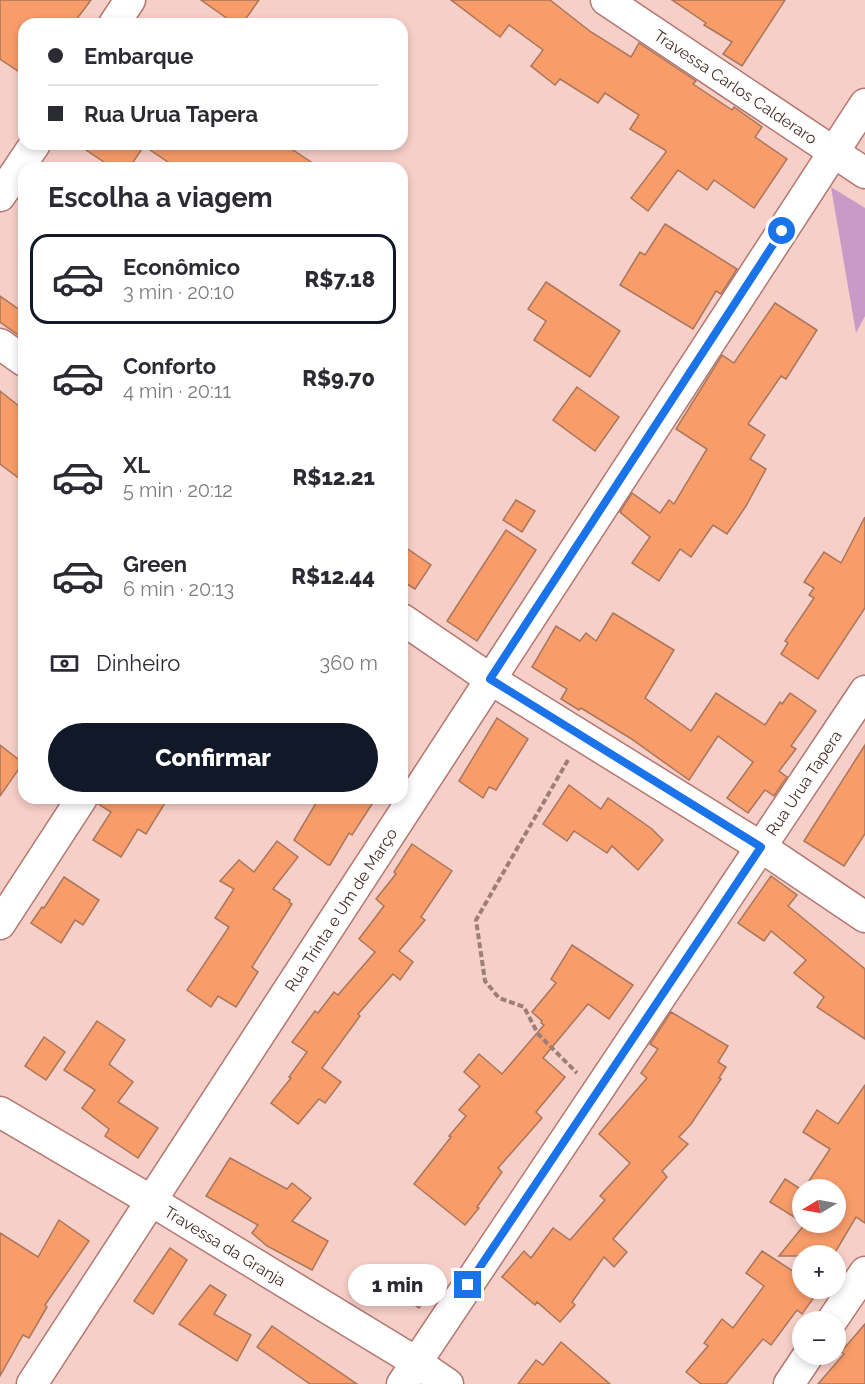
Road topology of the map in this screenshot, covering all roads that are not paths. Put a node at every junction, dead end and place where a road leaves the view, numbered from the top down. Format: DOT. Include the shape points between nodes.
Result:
graph roads {
  1 [pos="130,0"];
  2 [pos="606,0"];
  3 [pos="118,18"];
  4 [pos="865,104"];
  5 [pos="833,153"];
  6 [pos="18,169"];
  7 [pos="865,173"];
  8 [pos="0,196"];
  9 [pos="0,344"];
  10 [pos="18,357"];
  11 [pos="408,623"];
  12 [pos="490,679"];
  13 [pos="865,691"];
  14 [pos="78,804"];
  15 [pos="761,847"];
  16 [pos="865,917"];
  17 [pos="0,924"];
  18 [pos="0,1112"];
  19 [pos="150,1200"];
  20 [pos="865,1272"];
  21 [pos="838,1311"];
  22 [pos="802,1365"];
  23 [pos="409,1373"];
  24 [pos="32,1384"];
  25 [pos="448,1384"];
  26 [pos="789,1384"];
  1 -- 3 [label="street"];
  2 -- 5 [label="street, Travessa Carlos Calderaro"];
  4 -- 5 [label="street, Rua Trinta e Um de Março"];
  5 -- 7 [label="street, Travessa Carlos Calderaro"];
  5 -- 12 [label="street, Rua Trinta e Um de Março"];
  6 -- 8 [label="street"];
  9 -- 10 [label="street"];
  11 -- 12 [label="street"];
  12 -- 15 [label="street"];
  12 -- 19 [label="street, Rua Trinta e Um de Março"];
  13 -- 15 [label="street, Rua Urua Tapera"];
  14 -- 17 [label="street"];
  15 -- 16 [label="street"];
  15 -- 23 [label="street, Rua Urua Tapera"];
  18 -- 19 [label="street, Travessa da Granja"];
  19 -- 23 [label="street, Travessa da Granja"];
  19 -- 24 [label="street, Rua Trinta e Um de Março"];
  20 -- 21 [label="street"];
  22 -- 26 [label="street"];
  23 -- 25 [label="street, Travessa da Granja"];
}
